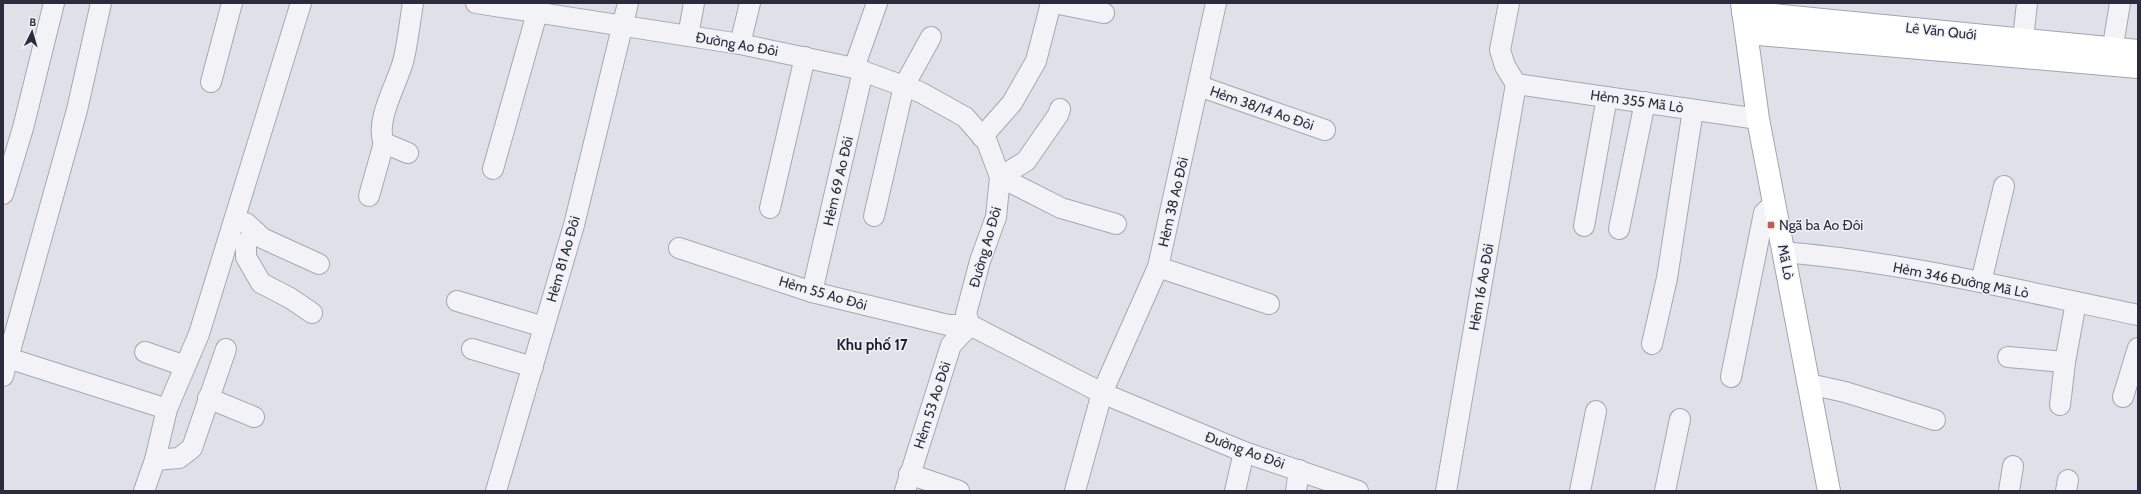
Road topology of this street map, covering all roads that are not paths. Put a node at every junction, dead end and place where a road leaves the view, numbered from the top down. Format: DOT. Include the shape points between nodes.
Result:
graph roads {
  1 [pos="54,3"];
  2 [pos="101,3"];
  3 [pos="232,3"];
  4 [pos="301,3"];
  5 [pos="413,3"];
  6 [pos="476,3"];
  7 [pos="628,3"];
  8 [pos="694,3"];
  9 [pos="750,3"];
  10 [pos="877,3"];
  11 [pos="1051,3"];
  12 [pos="1054,3"];
  13 [pos="1216,3"];
  14 [pos="1509,3"];
  15 [pos="2027,3"];
  16 [pos="2120,3"];
  17 [pos="517,6"];
  18 [pos="1743,7"];
  19 [pos="537,13"];
  20 [pos="1104,13"];
  21 [pos="623,26"];
  22 [pos="1747,33"];
  23 [pos="688,36"];
  24 [pos="931,37"];
  25 [pos="2023,39"];
  26 [pos="740,44"];
  27 [pos="2138,51"];
  28 [pos="2111,56"];
  29 [pos="805,57"];
  30 [pos="2138,67"];
  31 [pos="858,70"];
  32 [pos="211,82"];
  33 [pos="1516,84"];
  34 [pos="904,86"];
  35 [pos="1199,86"];
  36 [pos="1607,97"];
  37 [pos="1645,102"];
  38 [pos="1060,108"];
  39 [pos="1693,110"];
  40 [pos="1758,119"];
  41 [pos="1325,130"];
  42 [pos="982,137"];
  43 [pos="384,143"];
  44 [pos="408,153"];
  45 [pos="493,169"];
  46 [pos="1000,177"];
  47 [pos="2004,186"];
  48 [pos="3,194"];
  49 [pos="369,196"];
  50 [pos="1774,204"];
  51 [pos="770,208"];
  52 [pos="236,214"];
  53 [pos="874,216"];
  54 [pos="1116,224"];
  55 [pos="1584,226"];
  56 [pos="1619,229"];
  57 [pos="256,232"];
  58 [pos="679,248"];
  59 [pos="1783,252"];
  60 [pos="319,264"];
  61 [pos="1158,267"];
  62 [pos="1981,282"];
  63 [pos="812,292"];
  64 [pos="457,301"];
  65 [pos="2076,302"];
  66 [pos="1269,304"];
  67 [pos="312,313"];
  68 [pos="2138,315"];
  69 [pos="970,325"];
  70 [pos="544,327"];
  71 [pos="1652,344"];
  72 [pos="2138,348"];
  73 [pos="226,349"];
  74 [pos="472,349"];
  75 [pos="145,352"];
  76 [pos="2008,357"];
  77 [pos="2065,362"];
  78 [pos="185,366"];
  79 [pos="5,367"];
  80 [pos="533,367"];
  81 [pos="1731,377"];
  82 [pos="1809,384"];
  83 [pos="1102,393"];
  84 [pos="208,398"];
  85 [pos="2123,398"];
  86 [pos="2060,405"];
  87 [pos="167,409"];
  88 [pos="1596,411"];
  89 [pos="254,417"];
  90 [pos="1680,420"];
  91 [pos="1935,420"];
  92 [pos="1244,452"];
  93 [pos="155,460"];
  94 [pos="2014,466"];
  95 [pos="1299,470"];
  96 [pos="906,483"];
  97 [pos="144,491"];
  98 [pos="496,491"];
  99 [pos="959,491"];
  100 [pos="1075,491"];
  101 [pos="1235,491"];
  102 [pos="1296,491"];
  103 [pos="1358,491"];
  104 [pos="1446,491"];
  105 [pos="1580,491"];
  106 [pos="1665,491"];
  107 [pos="1829,491"];
  108 [pos="2009,491"];
  1 -- 48 [label="street" via="23,128"];
  2 -- 79 [label="street" via="77,110"];
  3 -- 32 [label="street"];
  4 -- 52 [label="street"];
  5 -- 43 [label="street" via="404,59 383,118 381,136"];
  6 -- 17 [label="street, Đường Ao Đôi"];
  7 -- 21 [label="street, Hẻm 81 Ao Đôi"];
  8 -- 23 [label="street"];
  9 -- 26 [label="street"];
  10 -- 31 [label="street, Hẻm 69 Ao Đôi"];
  11 -- 42 [label="street" via="1036,61 1012,103"];
  12 -- 20 [label="street"];
  13 -- 35 [label="street, Hẻm 38 Ao Đôi"];
  14 -- 33 [label="street" via="1500,50 1505,66"];
  15 -- 25 [label="street"];
  16 -- 28 [label="street"];
  17 -- 19 [label="street, Đường Ao Đôi"];
  18 -- 22 [label="main road, Mã Lò"];
  18 -- 25 [label="main road, Lê Văn Quới"];
  19 -- 21 [label="street, Đường Ao Đôi"];
  19 -- 45 [label="street"];
  21 -- 23 [label="street, Đường Ao Đôi"];
  21 -- 70 [label="street, Hẻm 81 Ao Đôi" via="574,225"];
  22 -- 28 [label="main road, Lê Văn Quới"];
  22 -- 40 [label="main road, Mã Lò"];
  23 -- 26 [label="street, Đường Ao Đôi"];
  24 -- 34 [label="street"];
  25 -- 28 [label="main road, Lê Văn Quới"];
  26 -- 29 [label="street, Đường Ao Đôi"];
  27 -- 28 [label="main road, Lê Văn Quới"];
  28 -- 30 [label="main road, Lê Văn Quới"];
  29 -- 31 [label="street, Đường Ao Đôi"];
  29 -- 51 [label="street"];
  31 -- 34 [label="street, Đường Ao Đôi"];
  31 -- 63 [label="street, Hẻm 69 Ao Đôi"];
  33 -- 36 [label="street, Hẻm 355 Mã Lò"];
  33 -- 104 [label="street, Hẻm 16 Ao Đôi"];
  34 -- 42 [label="street, Đường Ao Đôi" via="965,117"];
  34 -- 53 [label="street"];
  35 -- 41 [label="street, Hẻm 38/14 Ao Đôi"];
  35 -- 61 [label="street, Hẻm 38 Ao Đôi"];
  36 -- 37 [label="street, Hẻm 355 Mã Lò"];
  36 -- 55 [label="street"];
  37 -- 39 [label="street, Hẻm 355 Mã Lò"];
  37 -- 56 [label="street"];
  38 -- 46 [label="street" via="1058,115 1026,161"];
  39 -- 40 [label="street, Hẻm 355 Mã Lò"];
  39 -- 71 [label="street" via="1667,278"];
  40 -- 50 [label="main road, Mã Lò"];
  42 -- 46 [label="street, Đường Ao Đôi" via="987,142"];
  43 -- 44 [label="street"];
  43 -- 49 [label="street"];
  46 -- 54 [label="street" via="1061,208"];
  46 -- 69 [label="street, Đường Ao Đôi" via="996,217 980,261 966,314"];
  47 -- 62 [label="street"];
  50 -- 59 [label="main road, Mã Lò"];
  50 -- 81 [label="street" via="1764,213"];
  52 -- 57 [label="street"];
  52 -- 78 [label="street" via="199,334"];
  57 -- 60 [label="street" via="262,238"];
  57 -- 67 [label="street" via="246,242 246,257 261,283"];
  58 -- 63 [label="street, Hẻm 55 Ao Đôi"];
  59 -- 62 [label="street, Hẻm 346 Đường Mã Lò" via="1819,255"];
  59 -- 82 [label="main road, Mã Lò"];
  61 -- 66 [label="street"];
  61 -- 83 [label="street, Hẻm 38 Ao Đôi"];
  62 -- 65 [label="street, Hẻm 346 Đường Mã Lò"];
  63 -- 69 [label="street, Hẻm 55 Ao Đôi" via="948,325"];
  64 -- 70 [label="street"];
  65 -- 68 [label="street, Hẻm 346 Đường Mã Lò"];
  65 -- 77 [label="street"];
  69 -- 83 [label="street, Đường Ao Đôi"];
  69 -- 96 [label="street, Hẻm 53 Ao Đôi" via="951,344"];
  70 -- 80 [label="street, Hẻm 81 Ao Đôi"];
  72 -- 85 [label="street"];
  73 -- 84 [label="street"];
  74 -- 80 [label="street"];
  75 -- 78 [label="street"];
  76 -- 77 [label="street"];
  77 -- 86 [label="street"];
  78 -- 87 [label="street"];
  79 -- 87 [label="street"];
  80 -- 98 [label="street, Hẻm 81 Ao Đôi"];
  82 -- 91 [label="street" via="1845,392"];
  82 -- 107 [label="main road, Mã Lò"];
  83 -- 92 [label="street, Đường Ao Đôi"];
  83 -- 100 [label="street, Hẻm 38 Ao Đôi"];
  84 -- 89 [label="street"];
  84 -- 93 [label="street" via="192,448 179,458"];
  87 -- 93 [label="street"];
  88 -- 105 [label="street"];
  90 -- 106 [label="street"];
  92 -- 95 [label="street, Đường Ao Đôi"];
  92 -- 101 [label="street"];
  93 -- 97 [label="street"];
  94 -- 108 [label="street"];
  95 -- 102 [label="street"];
  95 -- 103 [label="street, Đường Ao Đôi"];
  96 -- 99 [label="street"];
}
